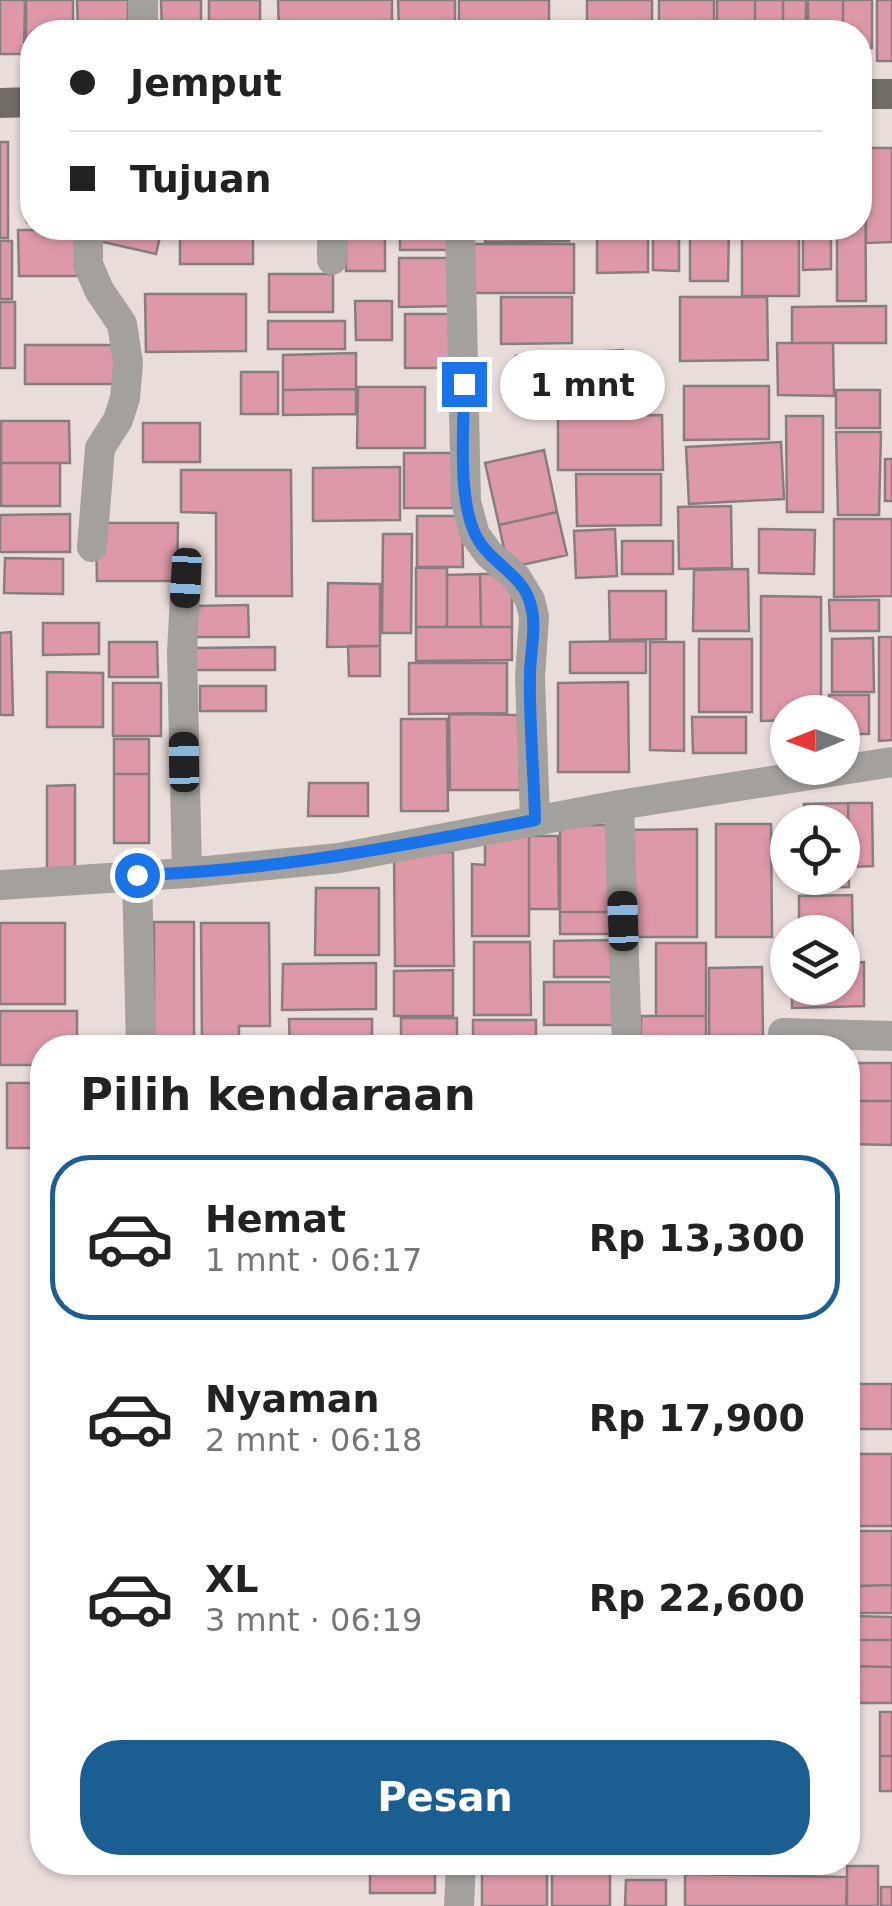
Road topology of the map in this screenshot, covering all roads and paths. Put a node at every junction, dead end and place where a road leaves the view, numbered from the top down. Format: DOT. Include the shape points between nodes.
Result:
graph roads {
  1 [pos="88,240"];
  2 [pos="332,240"];
  3 [pos="460,240"];
  4 [pos="332,260"];
  5 [pos="92,547"];
  6 [pos="186,578"];
  7 [pos="892,762"];
  8 [pos="619,805"];
  9 [pos="535,820"];
  10 [pos="187,873"];
  11 [pos="137,875"];
  12 [pos="0,885"];
  13 [pos="783,1033"];
  14 [pos="141,1035"];
  15 [pos="627,1035"];
  16 [pos="856,1035"];
  17 [pos="860,1035"];
  18 [pos="892,1036"];
  19 [pos="460,1875"];
  20 [pos="459,1906"];
  1 -- 5 [label="street" via="88,264 122,324 128,363 118,420 100,448"];
  2 -- 4 [label="street"];
  3 -- 9 [label="street" via="466,502 475,534 516,576 534,617"];
  6 -- 10 [label="street"];
  7 -- 8 [label="street"];
  8 -- 9 [label="street"];
  8 -- 15 [label="street"];
  9 -- 10 [label="street" via="339,858"];
  10 -- 11 [label="street"];
  11 -- 12 [label="street"];
  11 -- 14 [label="street"];
  13 -- 16 [label="street"];
  17 -- 18 [label="street"];
  19 -- 20 [label="street"];
}
